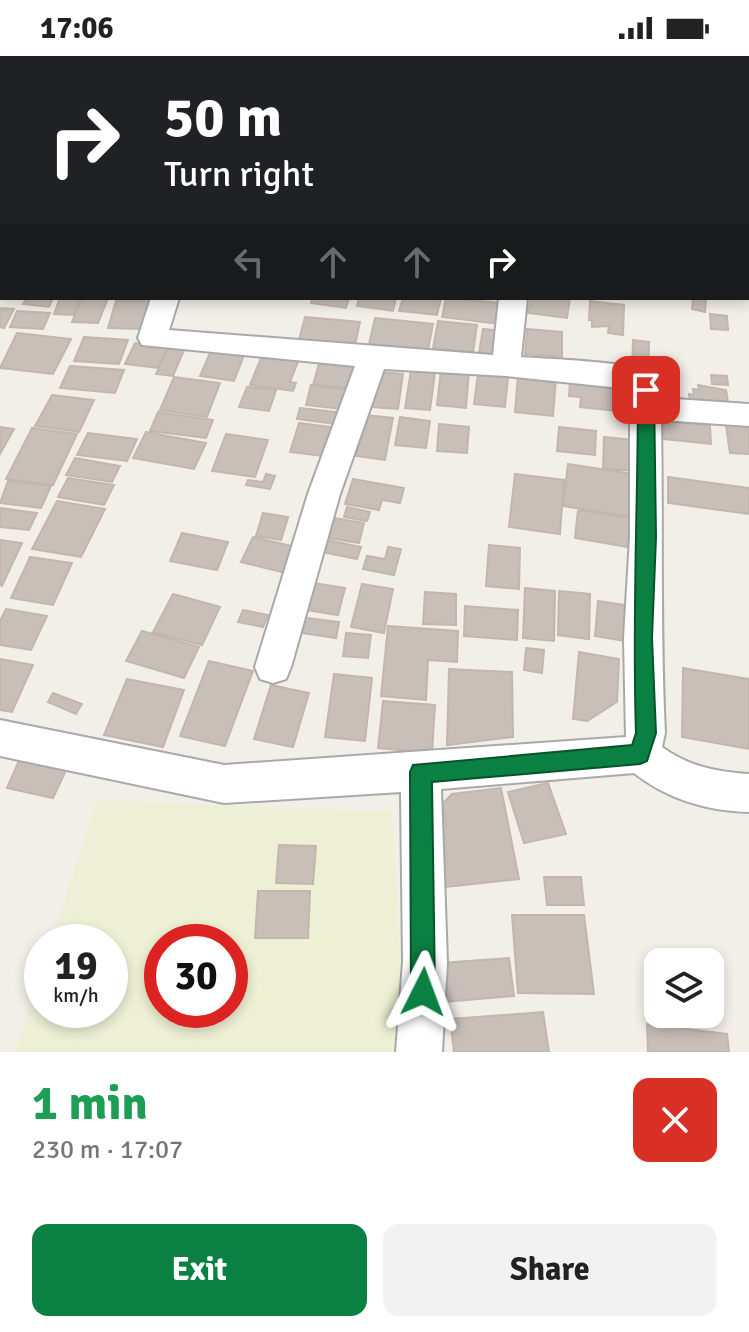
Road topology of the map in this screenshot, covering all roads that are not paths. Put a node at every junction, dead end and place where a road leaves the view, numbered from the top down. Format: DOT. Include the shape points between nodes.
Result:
graph roads {
  1 [pos="164,300"];
  2 [pos="513,300"];
  3 [pos="373,358"];
  4 [pos="506,366"];
  5 [pos="645,408"];
  6 [pos="749,415"];
  7 [pos="273,667"];
  8 [pos="0,738"];
  9 [pos="640,754"];
  10 [pos="421,772"];
  11 [pos="749,793"];
  12 [pos="419,1052"];
  1 -- 3 [label="street" via="152,338"];
  2 -- 4 [label="street"];
  3 -- 4 [label="street"];
  3 -- 7 [label="street" via="324,494"];
  4 -- 5 [label="street" via="636,378 645,385"];
  5 -- 6 [label="street"];
  5 -- 9 [label="street" via="646,733"];
  8 -- 10 [label="street" via="224,784"];
  9 -- 10 [label="street"];
  9 -- 11 [label="street" via="672,778"];
  10 -- 12 [label="street" via="425,962"];
}
